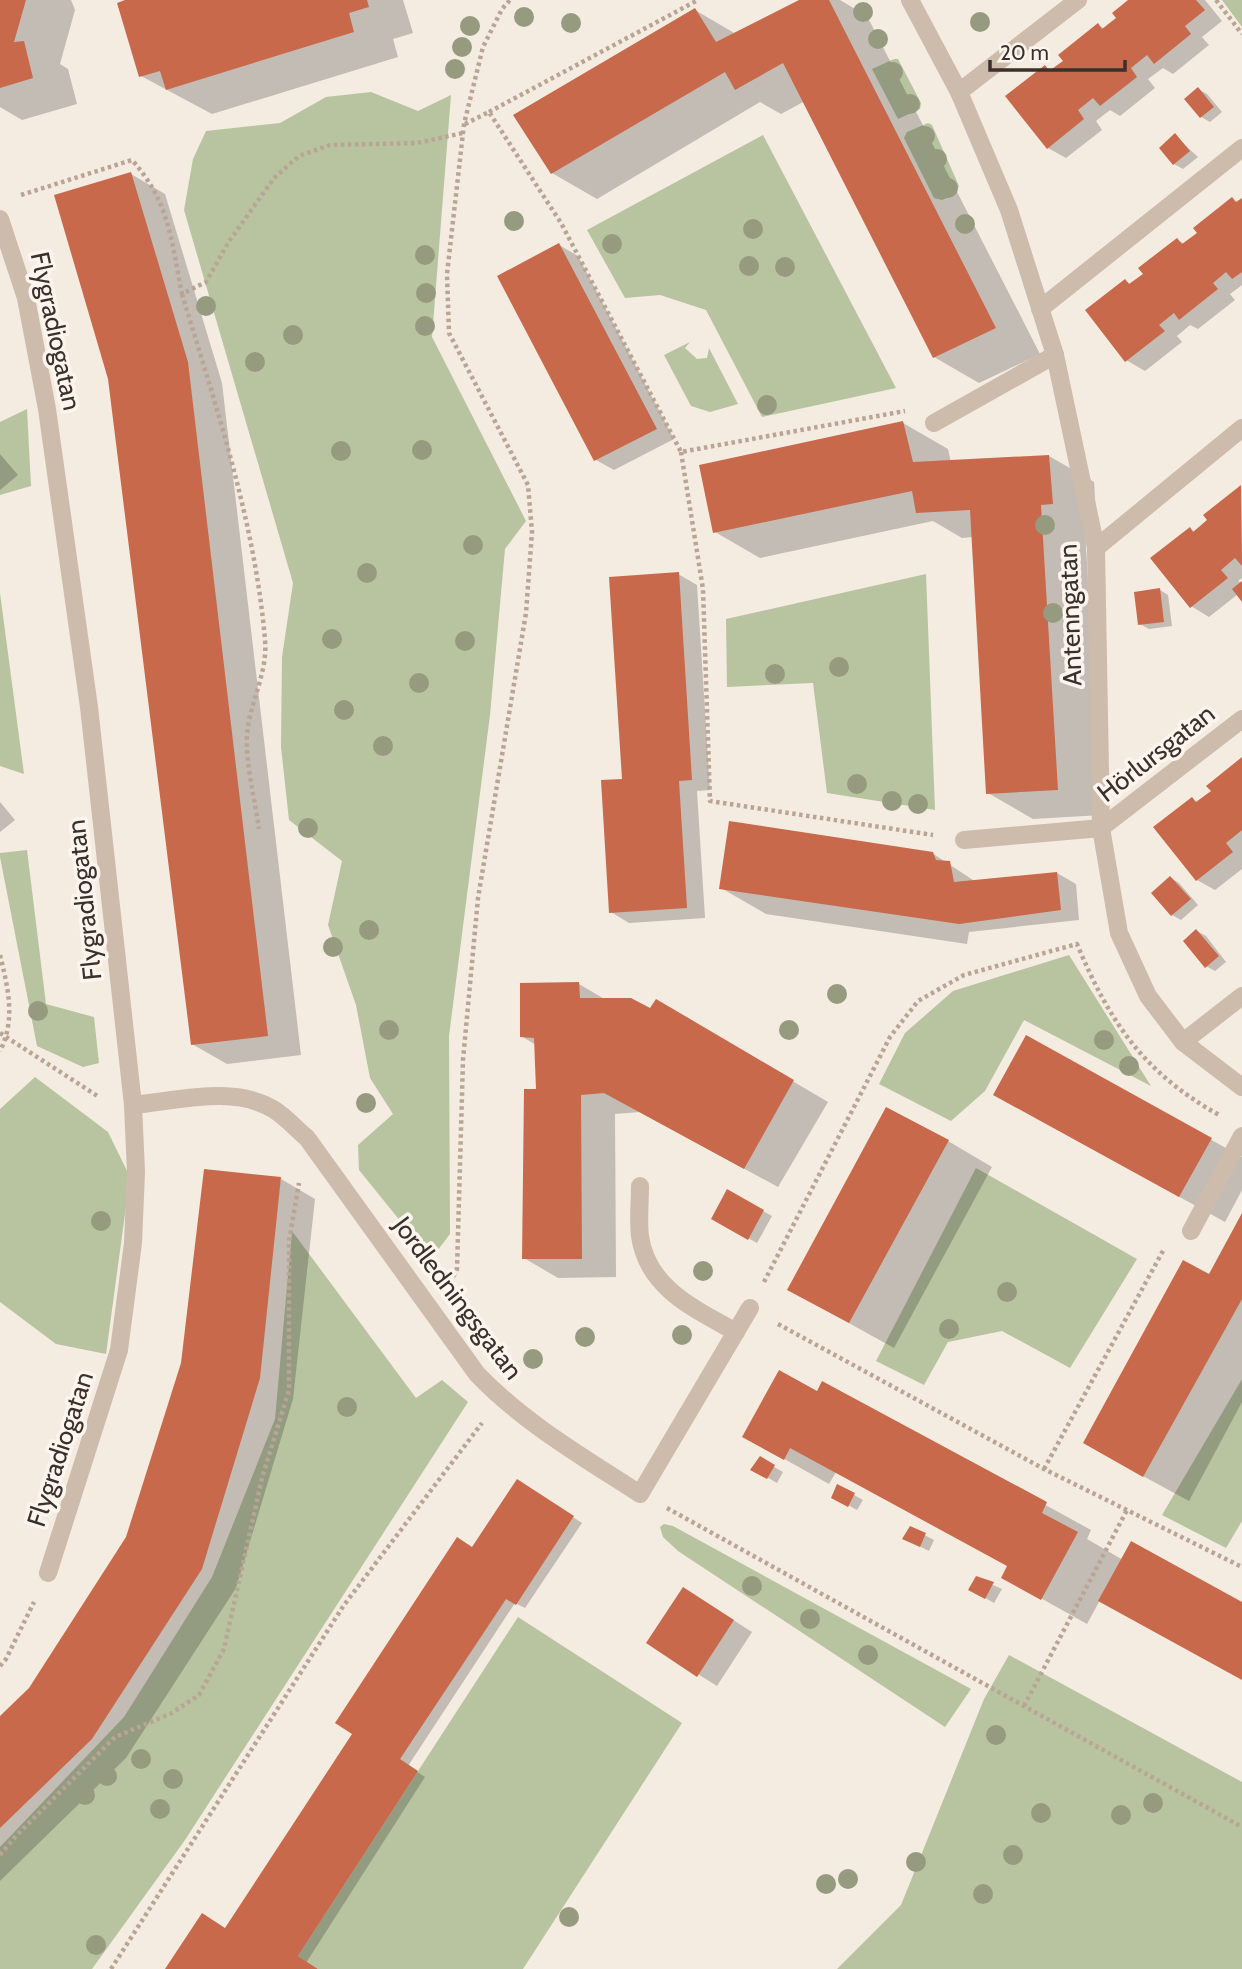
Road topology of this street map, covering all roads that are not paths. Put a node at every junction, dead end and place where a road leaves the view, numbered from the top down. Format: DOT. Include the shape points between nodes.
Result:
graph roads {
  1 [pos="910,0"];
  2 [pos="1078,0"];
  3 [pos="959,92"];
  4 [pos="1242,148"];
  5 [pos="0,219"];
  6 [pos="1040,309"];
  7 [pos="1055,355"];
  8 [pos="934,423"];
  9 [pos="1242,428"];
  10 [pos="1097,548"];
  11 [pos="1242,719"];
  12 [pos="1101,828"];
  13 [pos="964,840"];
  14 [pos="1242,996"];
  15 [pos="1183,1042"];
  16 [pos="1242,1087"];
  17 [pos="133,1105"];
  18 [pos="1242,1136"];
  19 [pos="640,1186"];
  20 [pos="1192,1231"];
  21 [pos="750,1308"];
  22 [pos="736,1332"];
  23 [pos="48,1573"];
  1 -- 3 [label="street, Antenngatan"];
  2 -- 3 [label="street"];
  3 -- 6 [label="street, Antenngatan" via="1009,210"];
  4 -- 6 [label="street"];
  5 -- 17 [label="street, Flygradiogatan" via="26,298 47,409 89,707"];
  6 -- 7 [label="street, Antenngatan"];
  7 -- 8 [label="street"];
  7 -- 10 [label="street, Antenngatan"];
  9 -- 10 [label="street"];
  10 -- 12 [label="street, Antenngatan"];
  11 -- 12 [label="street, Hörlursgatan"];
  12 -- 13 [label="street"];
  12 -- 15 [label="street, Antenngatan" via="1119,933 1148,996"];
  14 -- 15 [label="street"];
  15 -- 16 [label="street, Antenngatan"];
  17 -- 22 [label="street, Jordledningsgatan" via="228,1096 274,1109 307,1138 477,1374 503,1402 640,1494"];
  17 -- 23 [label="street, Flygradiogatan" via="133,1243 119,1350"];
  18 -- 20 [label="street"];
  19 -- 22 [label="street" via="640,1237 653,1273 681,1301"];
  21 -- 22 [label="street"];
}
